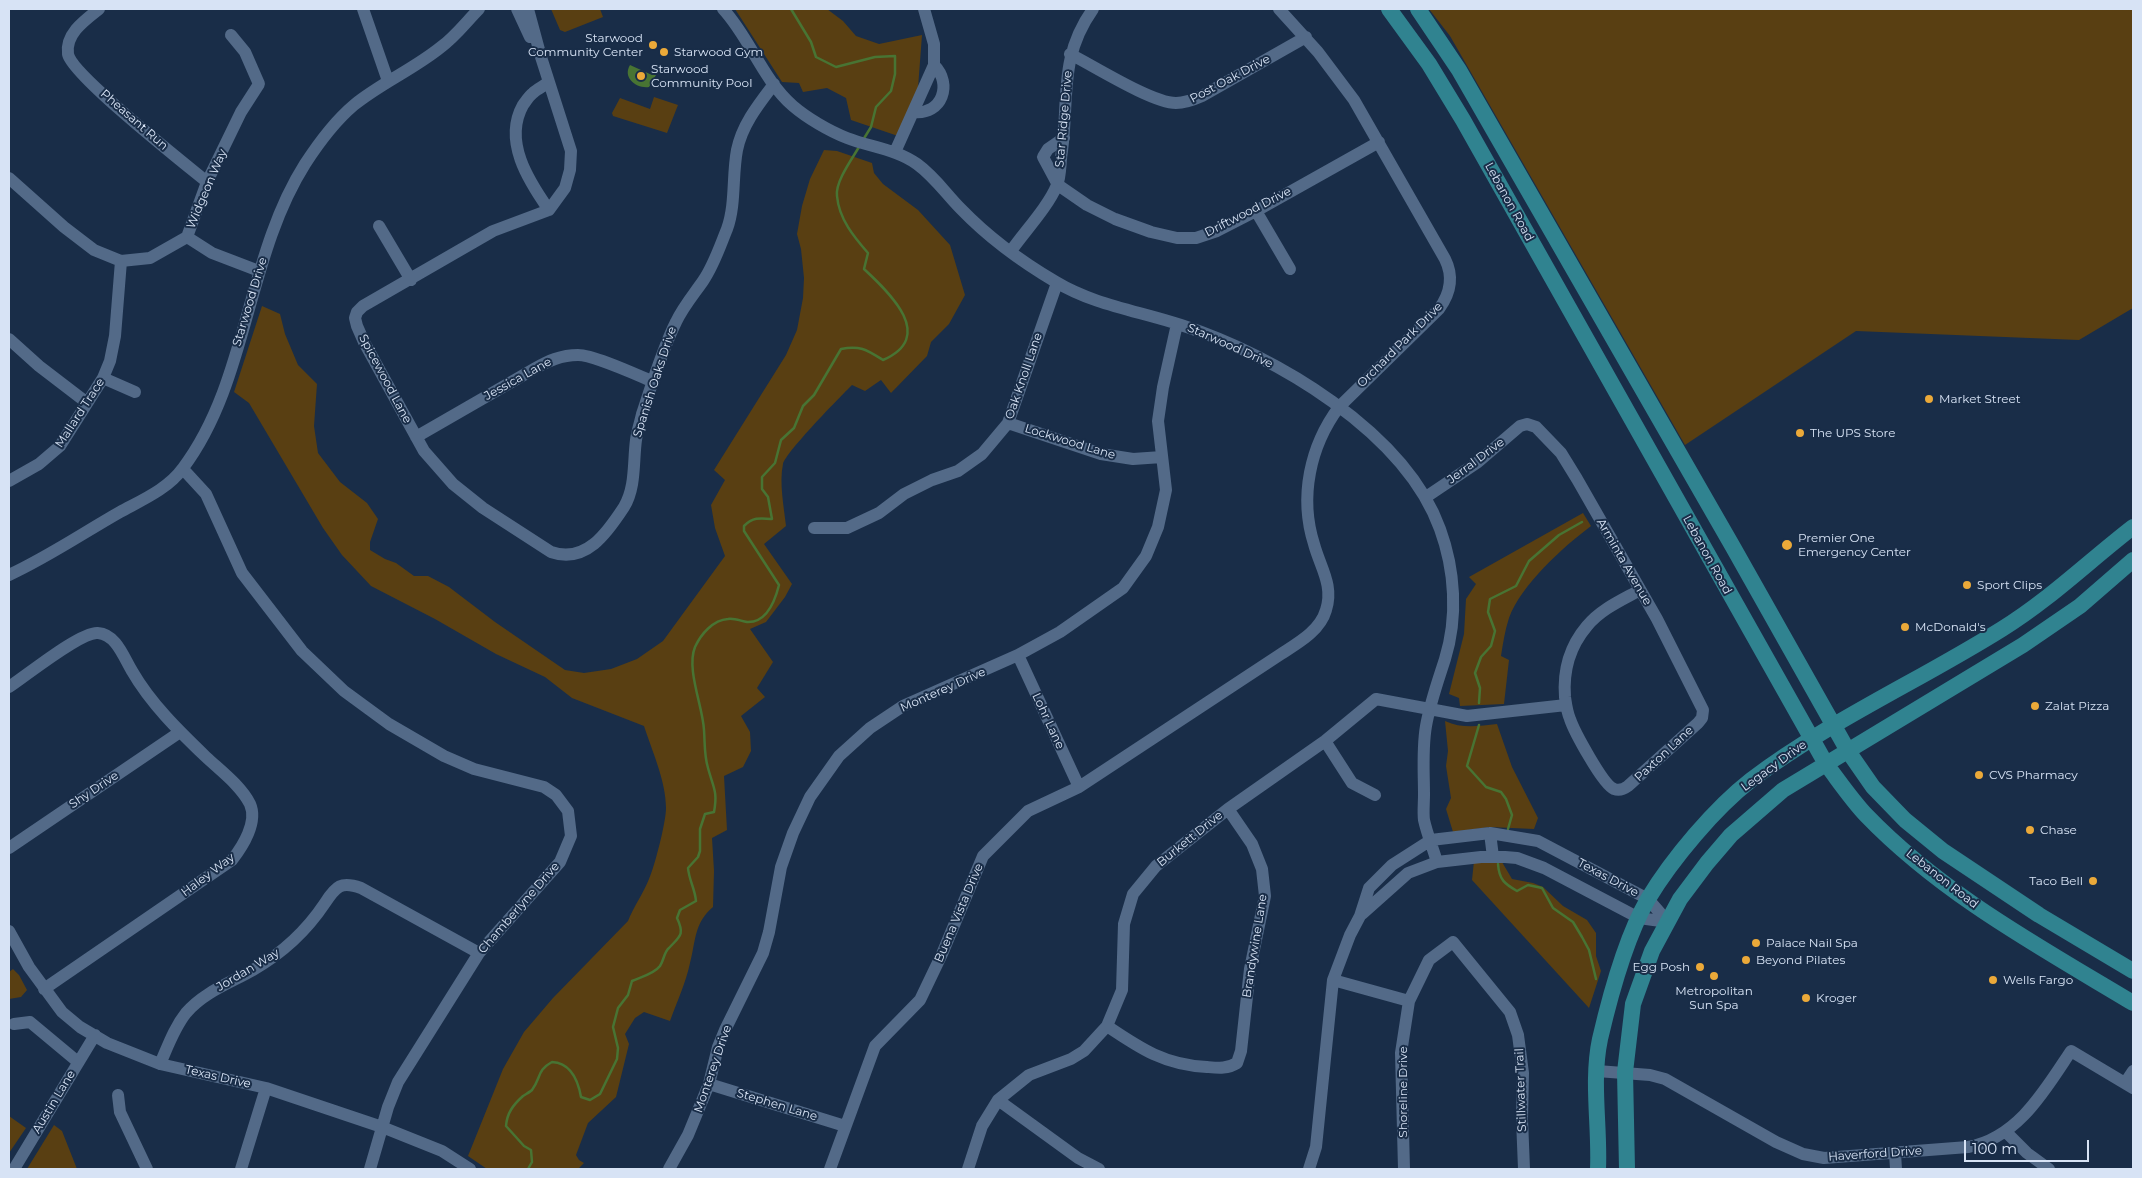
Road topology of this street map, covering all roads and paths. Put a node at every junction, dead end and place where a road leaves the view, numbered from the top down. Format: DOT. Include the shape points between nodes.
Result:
graph roads {
  1 [pos="99,9"];
  2 [pos="363,9"];
  3 [pos="479,9"];
  4 [pos="517,9"];
  5 [pos="528,9"];
  6 [pos="723,9"];
  7 [pos="924,9"];
  8 [pos="1093,9"];
  9 [pos="1279,9"];
  10 [pos="1389,9"];
  11 [pos="1418,9"];
  12 [pos="231,35"];
  13 [pos="1306,38"];
  14 [pos="1070,54"];
  15 [pos="541,57"];
  16 [pos="934,65"];
  17 [pos="388,82"];
  18 [pos="549,82"];
  19 [pos="774,84"];
  20 [pos="914,112"];
  21 [pos="1064,138"];
  22 [pos="1379,142"];
  23 [pos="895,152"];
  24 [pos="9,178"];
  25 [pos="207,182"];
  26 [pos="1058,184"];
  27 [pos="549,210"];
  28 [pos="1256,211"];
  29 [pos="379,226"];
  30 [pos="187,237"];
  31 [pos="1011,251"];
  32 [pos="121,261"];
  33 [pos="1290,269"];
  34 [pos="259,271"];
  35 [pos="411,280"];
  36 [pos="1057,284"];
  37 [pos="1177,324"];
  38 [pos="9,339"];
  39 [pos="103,378"];
  40 [pos="654,382"];
  41 [pos="135,392"];
  42 [pos="86,402"];
  43 [pos="1339,407"];
  44 [pos="1008,423"];
  45 [pos="1527,424"];
  46 [pos="416,437"];
  47 [pos="1162,456"];
  48 [pos="183,470"];
  49 [pos="9,481"];
  50 [pos="1426,497"];
  51 [pos="1708,504"];
  52 [pos="1686,517"];
  53 [pos="2133,527"];
  54 [pos="814,528"];
  55 [pos="568,556"];
  56 [pos="2133,560"];
  57 [pos="9,574"];
  58 [pos="1640,590"];
  59 [pos="1328,598"];
  60 [pos="2026,613"];
  61 [pos="2041,634"];
  62 [pos="1018,655"];
  63 [pos="9,687"];
  64 [pos="1566,706"];
  65 [pos="1429,709"];
  66 [pos="1703,714"];
  67 [pos="1834,726"];
  68 [pos="180,732"];
  69 [pos="1811,740"];
  70 [pos="1325,741"];
  71 [pos="1848,751"];
  72 [pos="1826,764"];
  73 [pos="1080,787"];
  74 [pos="1375,795"];
  75 [pos="1228,808"];
  76 [pos="1490,833"];
  77 [pos="1431,840"];
  78 [pos="1531,840"];
  79 [pos="9,848"];
  80 [pos="1493,857"];
  81 [pos="1523,860"];
  82 [pos="1437,862"];
  83 [pos="1588,868"];
  84 [pos="1974,871"];
  85 [pos="1579,887"];
  86 [pos="1958,895"];
  87 [pos="1648,899"];
  88 [pos="1360,916"];
  89 [pos="1639,918"];
  90 [pos="1668,922"];
  91 [pos="9,931"];
  92 [pos="1453,942"];
  93 [pos="479,953"];
  94 [pos="2133,971"];
  95 [pos="1333,980"];
  96 [pos="44,990"];
  97 [pos="1409,1001"];
  98 [pos="2133,1003"];
  99 [pos="14,1024"];
  100 [pos="1107,1026"];
  101 [pos="94,1035"];
  102 [pos="78,1062"];
  103 [pos="160,1064"];
  104 [pos="1597,1071"];
  105 [pos="2133,1071"];
  106 [pos="1625,1072"];
  107 [pos="709,1084"];
  108 [pos="2129,1086"];
  109 [pos="266,1088"];
  110 [pos="118,1095"];
  111 [pos="998,1100"];
  112 [pos="845,1126"];
  113 [pos="382,1127"];
  114 [pos="2006,1132"];
  115 [pos="1895,1153"];
  116 [pos="14,1169"];
  117 [pos="147,1169"];
  118 [pos="241,1169"];
  119 [pos="370,1169"];
  120 [pos="470,1169"];
  121 [pos="669,1169"];
  122 [pos="830,1169"];
  123 [pos="968,1169"];
  124 [pos="1099,1169"];
  125 [pos="1309,1169"];
  126 [pos="1404,1169"];
  127 [pos="1524,1169"];
  128 [pos="1598,1169"];
  129 [pos="1627,1169"];
  130 [pos="1896,1169"];
  131 [pos="2049,1169"];
  1 -- 25 [label="street, Pheasant Run" via="74,31 68,47 69,58 93,85"];
  2 -- 17 [label="street"];
  3 -- 17 [label="street, Starwood Drive" via="442,47"];
  4 -- 15 [label="street"];
  5 -- 15 [label="street"];
  6 -- 19 [label="street, Starwood Drive"];
  7 -- 16 [label="street" via="934,44"];
  8 -- 14 [label="street, Star Ridge Drive" via="1075,37"];
  9 -- 13 [label="street, Orchard Park Drive"];
  10 -- 52 [label="main road, Lebanon Road" via="1429,64 1463,120"];
  11 -- 51 [label="main road, Lebanon Road" via="1459,70"];
  12 -- 25 [label="street, Widgeon Way" via="245,52 259,84 241,112"];
  13 -- 14 [label="street, Post Oak Drive" via="1202,96 1174,103 1142,92"];
  13 -- 22 [label="street, Orchard Park Drive" via="1345,88"];
  14 -- 21 [label="street, Star Ridge Drive"];
  15 -- 18 [label="street"];
  16 -- 20 [label="street"];
  16 -- 20 [label="street" via="944,80 941,96 931,110"];
  17 -- 34 [label="street, Starwood Drive" via="353,106 304,165 285,202"];
  18 -- 27 [label="street" via="572,161 565,188"];
  18 -- 27 [label="street" via="526,100 516,124 516,140 523,166"];
  19 -- 23 [label="street, Starwood Drive" via="793,106 844,137"];
  19 -- 40 [label="street, Spanish Oaks Drive" via="743,129 737,149 728,225 705,279 676,320"];
  20 -- 23 [label="street"];
  21 -- 26 [label="street, Star Ridge Drive"];
  21 -- 26 [label="street" via="1048,149 1043,157"];
  22 -- 28 [label="street, Driftwood Drive"];
  22 -- 43 [label="street, Orchard Park Drive" via="1446,259 1450,269 1449,288 1438,309"];
  23 -- 31 [label="street, Starwood Drive" via="925,171 986,233"];
  24 -- 32 [label="street, Widgeon Way" via="94,250"];
  25 -- 30 [label="street, Widgeon Way"];
  26 -- 28 [label="street, Driftwood Drive" via="1087,205 1115,219 1177,238 1196,238 1217,231"];
  26 -- 31 [label="street, Star Ridge Drive"];
  27 -- 35 [label="street, Spicewood Lane" via="493,231"];
  28 -- 33 [label="street"];
  29 -- 35 [label="street"];
  30 -- 32 [label="street, Widgeon Way" via="150,258"];
  30 -- 34 [label="street" via="212,253"];
  31 -- 36 [label="street, Starwood Drive"];
  32 -- 39 [label="street, Mallard Trace" via="115,336"];
  34 -- 48 [label="street, Starwood Drive" via="220,397 210,423"];
  35 -- 46 [label="street, Spicewood Lane" via="363,306 355,318 364,342"];
  36 -- 37 [label="street, Starwood Drive" via="1132,312"];
  36 -- 44 [label="street, Oak Knoll Lane"];
  37 -- 43 [label="street, Starwood Drive" via="1255,356"];
  37 -- 47 [label="street, Monterey Drive" via="1158,421"];
  38 -- 42 [label="street"];
  39 -- 41 [label="street"];
  39 -- 42 [label="street, Mallard Trace"];
  40 -- 46 [label="street, Jessica Lane" via="580,355 567,356 534,368"];
  40 -- 55 [label="street, Spanish Oaks Drive" via="636,437 633,483 625,505 599,540 589,548"];
  42 -- 49 [label="street, Mallard Trace" via="60,446 39,464"];
  43 -- 50 [label="street, Starwood Drive" via="1398,458"];
  43 -- 59 [label="street, Orchard Park Drive" via="1317,445 1308,493 1309,524 1314,547 1327,578"];
  44 -- 47 [label="street, Lockwood Lane" via="1101,454 1132,459"];
  44 -- 54 [label="street, Oak Knoll Lane" via="982,454 958,470 904,494 879,513 847,528"];
  45 -- 50 [label="street, Jerral Drive"];
  45 -- 58 [label="street, Arminta Avenue" via="1540,430 1570,467"];
  46 -- 55 [label="street, Spicewood Lane" via="424,451 454,484 483,508 550,552"];
  47 -- 62 [label="street, Monterey Drive" via="1166,490 1158,527 1146,556 1123,588 1060,632"];
  48 -- 57 [label="street, Starwood Drive" via="156,493"];
  48 -- 93 [label="street, Chamberlyne Drive" via="206,494 242,573 302,651 344,691 389,724 444,756 474,769 544,787 556,795 568,811 571,836 560,862"];
  50 -- 65 [label="street, Starwood Drive" via="1448,554 1453,608 1446,657"];
  51 -- 52 [label="main road"];
  51 -- 67 [label="main road, Lebanon Road"];
  52 -- 69 [label="main road, Lebanon Road"];
  53 -- 60 [label="main road, Legacy Drive"];
  56 -- 61 [label="main road, Legacy Drive" via="2080,606"];
  58 -- 64 [label="street" via="1602,612 1580,636 1566,668"];
  58 -- 66 [label="street, Arminta Avenue" via="1696,694"];
  59 -- 73 [label="street, Buena Vista Drive" via="1323,618 1305,638"];
  60 -- 61 [label="main road"];
  60 -- 67 [label="main road, Legacy Drive"];
  61 -- 71 [label="main road, Legacy Drive"];
  62 -- 73 [label="street, Lohr Lane"];
  62 -- 107 [label="street, Monterey Drive" via="903,706 870,728 839,756 810,797 793,833 781,866 763,953 725,1030"];
  63 -- 68 [label="street, Haley Way" via="79,638 98,632 116,643 137,680"];
  64 -- 65 [label="street, Burkett Drive" via="1476,716"];
  64 -- 66 [label="street, Paxton Lane" via="1574,730 1604,780 1611,788 1620,790 1685,735"];
  65 -- 70 [label="street, Burkett Drive" via="1376,699"];
  65 -- 77 [label="street, Starwood Drive" via="1424,755 1424,819"];
  67 -- 69 [label="main road, Legacy Drive"];
  67 -- 71 [label="main road, Lebanon Road"];
  68 -- 79 [label="street, Shy Drive"];
  68 -- 96 [label="street, Haley Way" via="230,780 250,806 250,824 241,848 232,860"];
  69 -- 72 [label="main road, Lebanon Road"];
  69 -- 87 [label="main road, Legacy Drive" via="1750,782 1719,809 1681,852"];
  70 -- 74 [label="street" via="1352,783"];
  70 -- 75 [label="street, Burkett Drive"];
  71 -- 72 [label="main road, Legacy Drive"];
  71 -- 84 [label="main road, Lebanon Road" via="1873,787 1905,820"];
  72 -- 86 [label="main road, Lebanon Road" via="1866,814"];
  72 -- 90 [label="main road, Legacy Drive" via="1783,790 1731,835 1680,899"];
  73 -- 112 [label="street, Buena Vista Drive" via="1028,811 983,856 920,1000 875,1046"];
  75 -- 100 [label="street, Burkett Drive" via="1156,866 1133,894 1124,924 1122,990"];
  75 -- 100 [label="street, Brandywine Lane" via="1252,844 1262,869 1265,896 1250,969 1237,1063 1228,1068 1178,1064 1135,1046"];
  76 -- 77 [label="street, Texas Drive"];
  76 -- 78 [label="street, Texas Drive"];
  76 -- 80 [label="street"];
  77 -- 82 [label="street, Starwood Drive"];
  77 -- 88 [label="street, Texas Drive" via="1392,865 1369,888"];
  78 -- 81 [label="street" via="1524,847"];
  78 -- 83 [label="street, Texas Drive"];
  80 -- 81 [label="street, Texas Drive"];
  80 -- 82 [label="street, Texas Drive"];
  81 -- 85 [label="street, Texas Drive"];
  82 -- 88 [label="street, Texas Drive" via="1408,873"];
  83 -- 85 [label="street"];
  83 -- 87 [label="street, Texas Drive"];
  84 -- 86 [label="main road"];
  84 -- 94 [label="main road, Lebanon Road" via="2038,915"];
  85 -- 89 [label="street, Texas Drive"];
  86 -- 98 [label="main road, Lebanon Road"];
  87 -- 89 [label="main road, Legacy Drive"];
  87 -- 90 [label="street, Texas Drive"];
  88 -- 95 [label="street, Texas Drive"];
  89 -- 90 [label="street, Texas Drive"];
  89 -- 104 [label="main road, Legacy Drive" via="1619,968 1600,1041"];
  90 -- 106 [label="main road, Legacy Drive" via="1652,951 1633,1004"];
  91 -- 96 [label="street, Texas Drive"];
  92 -- 97 [label="street, Shoreline Drive" via="1429,960"];
  92 -- 127 [label="street, Stillwater Trail" via="1510,1012 1518,1035 1523,1073"];
  93 -- 103 [label="street, Jordan Way" via="361,888 340,885 288,945 255,969 199,1000 174,1029"];
  93 -- 113 [label="street, Chamberlyne Drive" via="398,1082"];
  95 -- 97 [label="street"];
  95 -- 125 [label="street, Texas Drive" via="1316,1146"];
  96 -- 101 [label="street, Texas Drive" via="62,1012"];
  97 -- 126 [label="street, Shoreline Drive" via="1401,1053"];
  99 -- 102 [label="street" via="30,1022"];
  100 -- 111 [label="street, Burkett Drive" via="1084,1051 1029,1075"];
  101 -- 102 [label="street, Austin Lane"];
  101 -- 103 [label="street, Texas Drive"];
  102 -- 116 [label="street, Austin Lane"];
  103 -- 109 [label="street, Texas Drive"];
  104 -- 106 [label="street, Haverford Drive"];
  104 -- 128 [label="main road, Legacy Drive"];
  105 -- 108 [label="street"];
  106 -- 115 [label="street, Haverford Drive" via="1665,1079 1803,1154 1836,1158"];
  106 -- 129 [label="main road, Legacy Drive"];
  107 -- 112 [label="street, Stephen Lane"];
  107 -- 121 [label="street, Monterey Drive" via="688,1135"];
  108 -- 114 [label="street, Haverford Drive" via="2071,1050 2023,1118"];
  109 -- 113 [label="street, Texas Drive"];
  109 -- 118 [label="street"];
  110 -- 117 [label="street" via="120,1112"];
  111 -- 123 [label="street, Burkett Drive" via="982,1126"];
  111 -- 124 [label="street"];
  112 -- 122 [label="street, Buena Vista Drive"];
  113 -- 119 [label="street, Chamberlyne Drive"];
  113 -- 120 [label="street, Texas Drive" via="442,1151"];
  114 -- 115 [label="street, Haverford Drive" via="1978,1145"];
  114 -- 131 [label="street"];
  115 -- 130 [label="street"];
}
